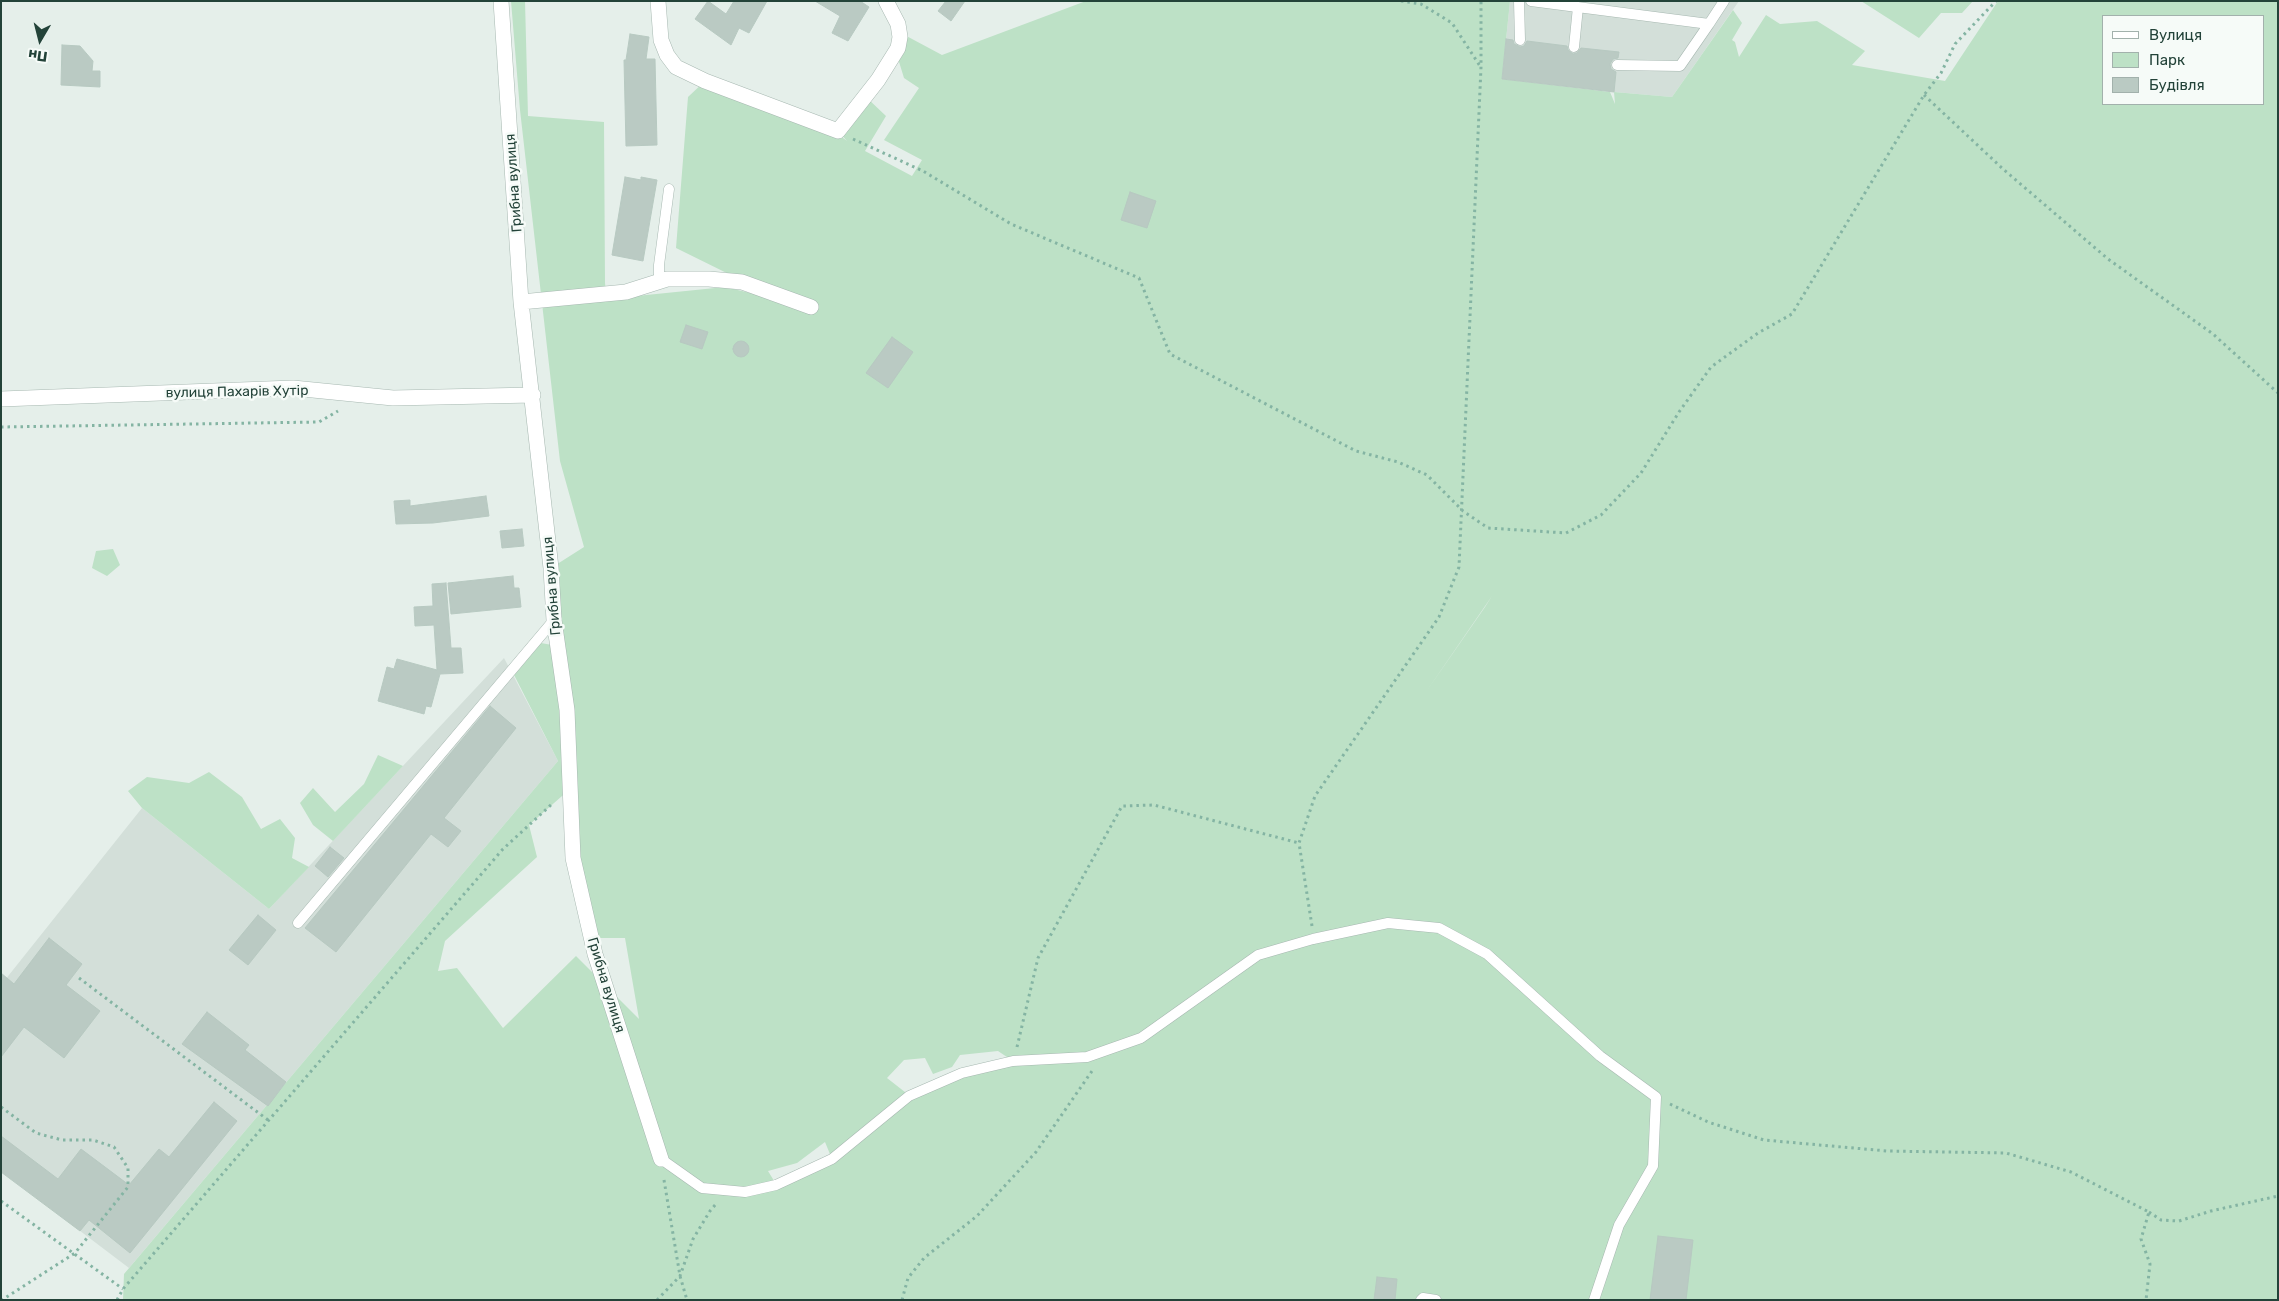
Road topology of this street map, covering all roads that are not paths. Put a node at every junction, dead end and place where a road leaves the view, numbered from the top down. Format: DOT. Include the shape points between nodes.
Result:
graph roads {
  1 [pos="502,1"];
  2 [pos="658,1"];
  3 [pos="886,1"];
  4 [pos="1520,1"];
  5 [pos="1531,1"];
  6 [pos="1624,1"];
  7 [pos="1724,1"];
  8 [pos="1578,7"];
  9 [pos="1622,13"];
  10 [pos="1709,24"];
  11 [pos="1520,40"];
  12 [pos="1574,47"];
  13 [pos="1617,66"];
  14 [pos="669,189"];
  15 [pos="659,281"];
  16 [pos="521,302"];
  17 [pos="811,308"];
  18 [pos="533,395"];
  19 [pos="1,399"];
  20 [pos="554,620"];
  21 [pos="298,923"];
  22 [pos="661,1159"];
  23 [pos="1421,1300"];
  24 [pos="1436,1300"];
  25 [pos="1594,1300"];
  1 -- 16 [label="street, Грибна вулиця"];
  2 -- 3 [label="street" via="661,40 666,55 676,67 838,131 878,80 898,48 898,24"];
  4 -- 11 [label="lane"];
  5 -- 8 [label="lane"];
  6 -- 9 [label="lane"];
  7 -- 10 [label="lane"];
  8 -- 9 [label="lane"];
  8 -- 12 [label="lane"];
  9 -- 10 [label="lane"];
  10 -- 13 [label="lane" via="1680,66"];
  14 -- 15 [label="lane"];
  15 -- 16 [label="street" via="626,292"];
  15 -- 17 [label="street" via="682,278 733,280"];
  16 -- 18 [label="street, Грибна вулиця"];
  18 -- 19 [label="street, вулиця Пахарів Хутір" via="394,398 293,388"];
  18 -- 20 [label="street, Грибна вулиця"];
  20 -- 21 [label="lane"];
  20 -- 22 [label="street, Грибна вулиця" via="567,710 573,858 595,954"];
  22 -- 25 [label="lane" via="702,1188 745,1192 784,1181 832,1159 910,1096 962,1073 1013,1061 1087,1057 1141,1038 1258,955 1388,922 1439,928 1487,954 1600,1056 1656,1097 1654,1166 1619,1225"];
  23 -- 24 [label="lane"];
}
